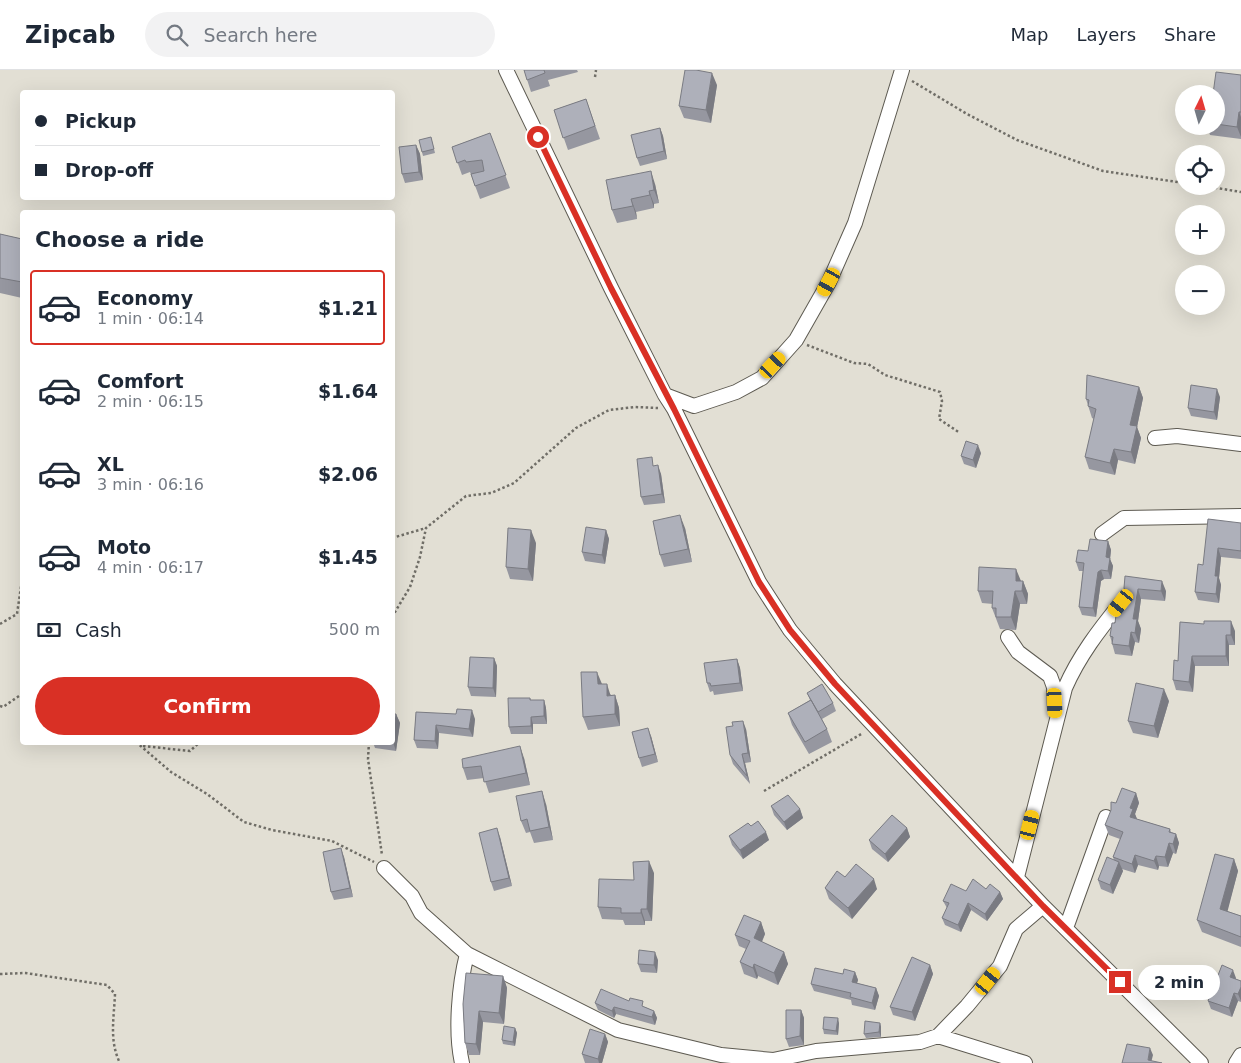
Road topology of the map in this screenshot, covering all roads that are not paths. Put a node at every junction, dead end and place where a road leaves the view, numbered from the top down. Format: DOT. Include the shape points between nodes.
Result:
graph roads {
  1 [pos="506,70"];
  2 [pos="902,72"];
  3 [pos="665,395"];
  4 [pos="1155,438"];
  5 [pos="1241,444"];
  6 [pos="1241,516"];
  7 [pos="1102,534"];
  8 [pos="1121,603"];
  9 [pos="1008,637"];
  10 [pos="1056,719"];
  11 [pos="1106,817"];
  12 [pos="384,868"];
  13 [pos="1017,877"];
  14 [pos="1043,906"];
  15 [pos="1066,928"];
  16 [pos="467,954"];
  17 [pos="938,1036"];
  18 [pos="1241,1055"];
  19 [pos="816,1057"];
  20 [pos="462,1063"];
  21 [pos="1025,1063"];
  22 [pos="1200,1063"];
  23 [pos="1236,1063"];
  1 -- 3 [label="street"];
  2 -- 3 [label="street" via="855,223 829,282 796,340 762,378 736,392 694,406"];
  3 -- 13 [label="street" via="759,582 790,630 835,684"];
  4 -- 5 [label="street" via="1177,436"];
  6 -- 7 [label="street" via="1124,518"];
  8 -- 10 [label="street" via="1075,665"];
  9 -- 10 [label="street" via="1018,652 1050,676"];
  10 -- 13 [label="street"];
  11 -- 15 [label="street"];
  12 -- 16 [label="street" via="412,896 421,914"];
  13 -- 14 [label="street"];
  14 -- 15 [label="street"];
  14 -- 17 [label="street" via="1016,929 1000,966"];
  15 -- 22 [label="street"];
  16 -- 19 [label="street" via="618,1030 722,1055 773,1060"];
  16 -- 20 [label="street" via="461,977 459,1048"];
  17 -- 19 [label="street" via="920,1042"];
  17 -- 21 [label="street"];
  18 -- 23 [label="street"];
}
